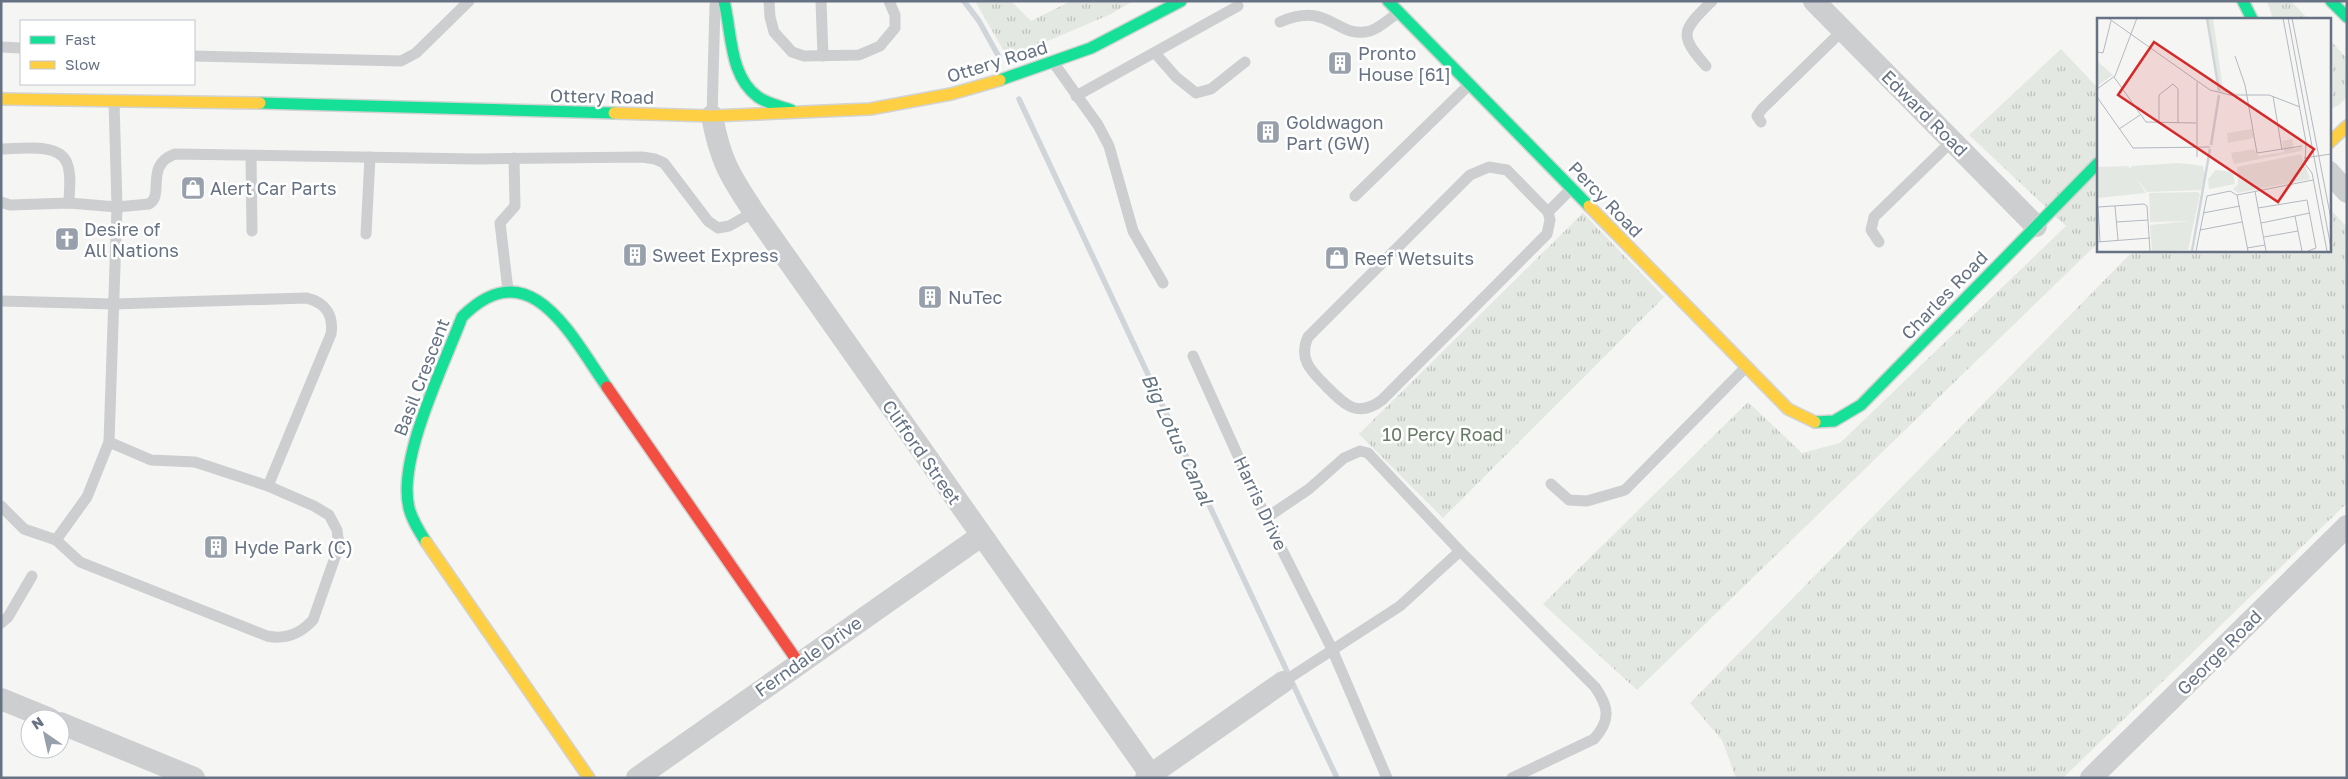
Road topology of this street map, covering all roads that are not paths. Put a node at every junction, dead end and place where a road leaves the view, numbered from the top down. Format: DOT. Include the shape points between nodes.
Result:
graph roads {
  1 [pos="469,1"];
  2 [pos="715,1"];
  3 [pos="724,1"];
  4 [pos="769,1"];
  5 [pos="822,1"];
  6 [pos="889,1"];
  7 [pos="1181,1"];
  8 [pos="1388,1"];
  9 [pos="1712,1"];
  10 [pos="1814,1"];
  11 [pos="2244,1"];
  12 [pos="2331,1"];
  13 [pos="1238,6"];
  14 [pos="1399,12"];
  15 [pos="2347,17"];
  16 [pos="2252,18"];
  17 [pos="1280,22"];
  18 [pos="1843,30"];
  19 [pos="1,47"];
  20 [pos="20,48"];
  21 [pos="1155,53"];
  22 [pos="195,56"];
  23 [pos="823,56"];
  24 [pos="1053,62"];
  25 [pos="1245,62"];
  26 [pos="1706,66"];
  27 [pos="1470,84"];
  28 [pos="1076,96"];
  29 [pos="1,99"];
  30 [pos="114,102"];
  31 [pos="801,114"];
  32 [pos="712,116"];
  33 [pos="1761,122"];
  34 [pos="2347,126"];
  35 [pos="1952,141"];
  36 [pos="2330,142"];
  37 [pos="1,149"];
  38 [pos="251,157"];
  39 [pos="370,157"];
  40 [pos="514,158"];
  41 [pos="2097,164"];
  42 [pos="2330,173"];
  43 [pos="1571,189"];
  44 [pos="2347,192"];
  45 [pos="1355,196"];
  46 [pos="1,202"];
  47 [pos="69,203"];
  48 [pos="117,207"];
  49 [pos="754,212"];
  50 [pos="1548,212"];
  51 [pos="2036,226"];
  52 [pos="252,231"];
  53 [pos="366,234"];
  54 [pos="1879,242"];
  55 [pos="1163,283"];
  56 [pos="508,290"];
  57 [pos="1,301"];
  58 [pos="114,304"];
  59 [pos="1193,356"];
  60 [pos="1746,367"];
  61 [pos="1801,419"];
  62 [pos="109,442"];
  63 [pos="1551,484"];
  64 [pos="268,486"];
  65 [pos="1,506"];
  66 [pos="1266,518"];
  67 [pos="2347,526"];
  68 [pos="982,536"];
  69 [pos="56,540"];
  70 [pos="1460,551"];
  71 [pos="32,576"];
  72 [pos="1,623"];
  73 [pos="1332,649"];
  74 [pos="798,662"];
  75 [pos="1283,682"];
  76 [pos="1,699"];
  77 [pos="26,709"];
  78 [pos="70,727"];
  79 [pos="1150,777"];
  80 [pos="194,778"];
  81 [pos="590,778"];
  82 [pos="637,778"];
  83 [pos="1387,778"];
  84 [pos="1512,778"];
  85 [pos="2091,778"];
  1 -- 22 [label="lane" via="416,52 401,61"];
  2 -- 32 [label="lane"];
  3 -- 31 [label="street" via="740,76 760,98"];
  4 -- 23 [label="lane" via="774,32 782,43 792,52 804,56"];
  5 -- 23 [label="lane"];
  6 -- 23 [label="lane" via="895,15 895,28 880,46 859,55"];
  7 -- 24 [label="street, Ottery Road" via="1091,48"];
  8 -- 14 [label="street, Percy Road"];
  9 -- 26 [label="lane" via="1689,26 1686,34 1687,42"];
  10 -- 18 [label="street, Edward Road"];
  11 -- 16 [label="street"];
  12 -- 15 [label="street"];
  13 -- 21 [label="lane"];
  14 -- 17 [label="lane" via="1369,31 1360,31 1316,5 1303,6"];
  14 -- 27 [label="street, Percy Road"];
  18 -- 33 [label="lane" via="1762,109 1757,116"];
  18 -- 35 [label="street, Edward Road"];
  19 -- 20 [label="lane"];
  21 -- 25 [label="lane" via="1176,77 1196,93 1211,89"];
  21 -- 28 [label="lane"];
  24 -- 28 [label="lane"];
  24 -- 31 [label="street, Ottery Road" via="999,81 900,105"];
  27 -- 43 [label="street, Percy Road"];
  27 -- 45 [label="lane"];
  28 -- 55 [label="lane" via="1109,146 1133,232"];
  29 -- 30 [label="street, Ottery Road"];
  30 -- 32 [label="street, Ottery Road" via="379,105"];
  30 -- 48 [label="lane"];
  31 -- 32 [label="street, Ottery Road"];
  32 -- 49 [label="street, Clifford Street" via="726,170"];
  34 -- 36 [label="street"];
  35 -- 51 [label="street, Edward Road"];
  35 -- 54 [label="lane" via="1874,217 1871,230"];
  37 -- 47 [label="lane" via="45,149 60,154 69,170"];
  38 -- 39 [label="lane"];
  38 -- 48 [label="lane" via="175,154 158,169 152,202"];
  38 -- 52 [label="lane"];
  39 -- 40 [label="lane"];
  39 -- 53 [label="lane"];
  40 -- 49 [label="lane" via="655,159 664,163 708,221 718,228 729,226"];
  40 -- 56 [label="lane" via="515,206 500,222"];
  41 -- 51 [label="street, Charles Road"];
  42 -- 44 [label="street"];
  43 -- 50 [label="lane"];
  43 -- 60 [label="street, Percy Road"];
  46 -- 47 [label="lane" via="10,205"];
  47 -- 48 [label="lane"];
  48 -- 58 [label="lane"];
  49 -- 68 [label="street, Clifford Street"];
  50 -- 50 [label="lane" via="1550,228 1544,240 1376,404 1363,409 1344,404 1310,370 1304,357 1308,336 1476,171 1489,167 1507,170"];
  51 -- 61 [label="street, Charles Road" via="1861,405 1843,419 1829,424"];
  56 -- 74 [label="street" via="543,302 558,317"];
  56 -- 81 [label="street, Basil Crescent" via="489,294 475,302 462,317 411,451 407,482 409,507 417,528"];
  57 -- 58 [label="lane"];
  58 -- 62 [label="lane"];
  58 -- 64 [label="lane" via="306,298 325,307 332,320 331,334"];
  59 -- 66 [label="lane, Harris Drive"];
  60 -- 61 [label="street, Percy Road"];
  60 -- 63 [label="lane" via="1625,490 1587,500 1569,500"];
  62 -- 64 [label="lane" via="151,460 195,462"];
  62 -- 69 [label="lane" via="87,497"];
  64 -- 69 [label="lane" via="322,510 334,522 339,538 313,620 291,636 267,636 80,562"];
  65 -- 69 [label="lane" via="24,529"];
  66 -- 70 [label="lane" via="1309,489 1344,458 1360,451 1368,453"];
  66 -- 73 [label="lane, Harris Drive"];
  67 -- 85 [label="street, George Road"];
  68 -- 74 [label="street, Ferndale Drive"];
  68 -- 79 [label="street, Clifford Street"];
  70 -- 73 [label="lane" via="1400,606"];
  70 -- 84 [label="lane" via="1595,687 1604,700 1607,714 1603,729 1594,740"];
  71 -- 72 [label="lane" via="8,617"];
  73 -- 75 [label="lane"];
  73 -- 83 [label="lane, Harris Drive"];
  74 -- 82 [label="street, Ferndale Drive"];
  75 -- 79 [label="street"];
  76 -- 77 [label="street"];
  78 -- 80 [label="street"];
}
